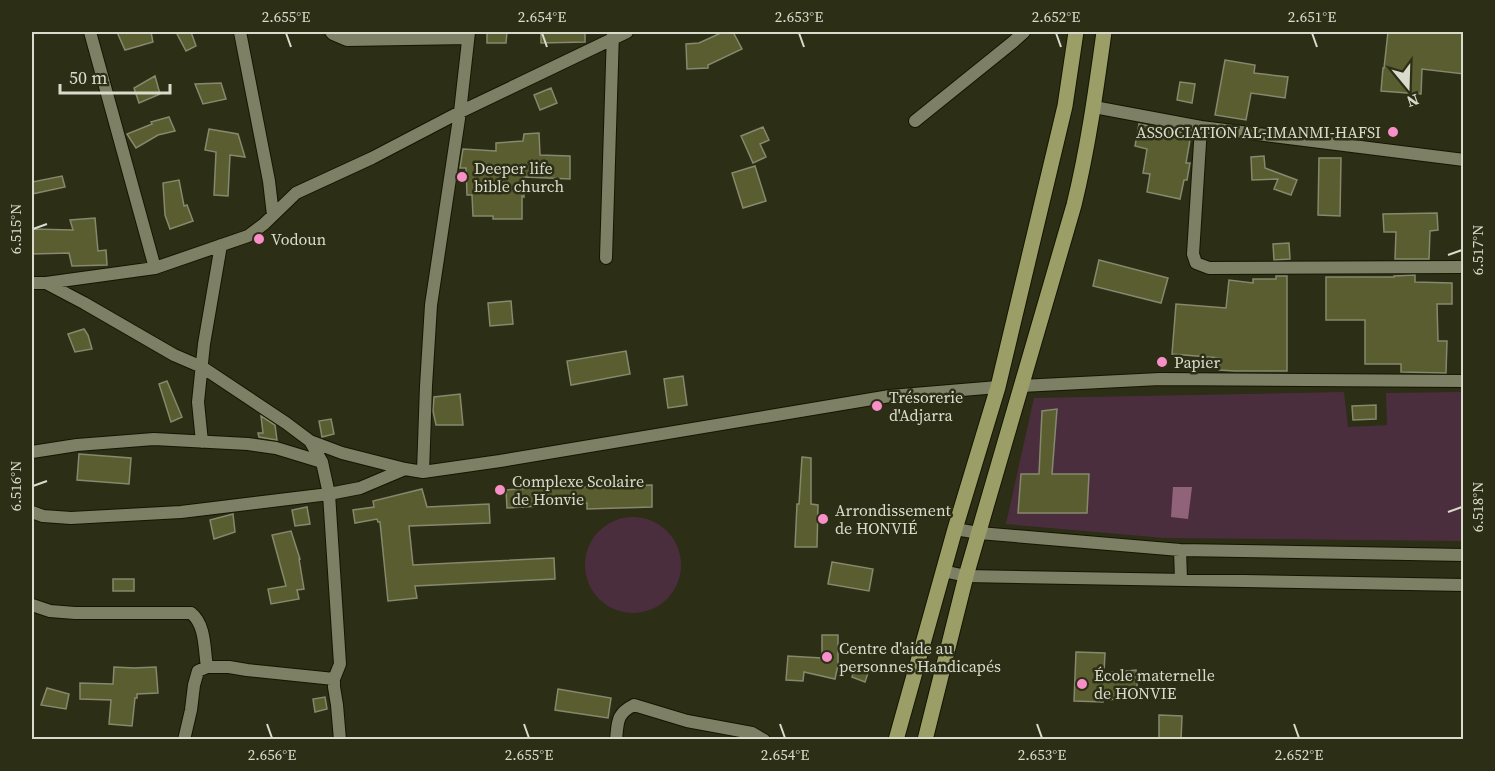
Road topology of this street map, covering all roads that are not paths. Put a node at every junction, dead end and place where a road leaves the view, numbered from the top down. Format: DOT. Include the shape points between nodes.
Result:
graph roads {
  1 [pos="90,32"];
  2 [pos="240,32"];
  3 [pos="331,32"];
  4 [pos="627,32"];
  5 [pos="1024,32"];
  6 [pos="1076,32"];
  7 [pos="1104,32"];
  8 [pos="468,35"];
  9 [pos="613,35"];
  10 [pos="1094,108"];
  11 [pos="460,112"];
  12 [pos="915,122"];
  13 [pos="1201,127"];
  14 [pos="1464,160"];
  15 [pos="273,215"];
  16 [pos="221,246"];
  17 [pos="606,258"];
  18 [pos="1464,267"];
  19 [pos="155,268"];
  20 [pos="32,283"];
  21 [pos="45,283"];
  22 [pos="202,367"];
  23 [pos="1464,381"];
  24 [pos="1022,386"];
  25 [pos="998,387"];
  26 [pos="310,441"];
  27 [pos="202,442"];
  28 [pos="32,452"];
  29 [pos="322,462"];
  30 [pos="405,469"];
  31 [pos="423,472"];
  32 [pos="329,494"];
  33 [pos="32,512"];
  34 [pos="954,529"];
  35 [pos="979,533"];
  36 [pos="1180,550"];
  37 [pos="1464,555"];
  38 [pos="943,571"];
  39 [pos="966,576"];
  40 [pos="1181,580"];
  41 [pos="1464,585"];
  42 [pos="32,605"];
  43 [pos="207,667"];
  44 [pos="334,679"];
  45 [pos="184,740"];
  46 [pos="340,740"];
  47 [pos="616,740"];
  48 [pos="764,740"];
  49 [pos="896,740"];
  50 [pos="925,740"];
  1 -- 19 [label="street"];
  2 -- 15 [label="street"];
  3 -- 8 [label="street" via="347,40"];
  4 -- 9 [label="street"];
  5 -- 12 [label="street"];
  6 -- 25 [label="main road" via="1065,106"];
  7 -- 10 [label="main road"];
  8 -- 11 [label="street"];
  9 -- 11 [label="street"];
  9 -- 17 [label="street"];
  10 -- 13 [label="street"];
  10 -- 24 [label="main road" via="1083,171"];
  11 -- 15 [label="street" via="296,193"];
  11 -- 31 [label="street" via="431,305"];
  13 -- 14 [label="street"];
  13 -- 18 [label="street" via="1192,254 1196,263 1209,268"];
  15 -- 16 [label="street" via="248,236"];
  16 -- 19 [label="street"];
  16 -- 22 [label="street"];
  19 -- 21 [label="street"];
  20 -- 21 [label="street"];
  21 -- 22 [label="street"];
  22 -- 26 [label="street"];
  22 -- 27 [label="street" via="198,402"];
  23 -- 24 [label="street" via="1160,380"];
  24 -- 35 [label="main road"];
  25 -- 31 [label="street" via="890,396"];
  25 -- 34 [label="main road"];
  26 -- 29 [label="street"];
  26 -- 30 [label="street"];
  27 -- 28 [label="street" via="154,439"];
  27 -- 29 [label="street" via="276,448"];
  29 -- 32 [label="street"];
  30 -- 31 [label="street"];
  30 -- 32 [label="street" via="360,488"];
  32 -- 33 [label="street" via="181,512 71,518"];
  32 -- 44 [label="street" via="340,664"];
  34 -- 35 [label="street"];
  34 -- 38 [label="main road"];
  35 -- 36 [label="street"];
  35 -- 39 [label="main road"];
  36 -- 37 [label="street"];
  36 -- 40 [label="street"];
  38 -- 39 [label="street"];
  38 -- 49 [label="main road"];
  39 -- 40 [label="street"];
  39 -- 50 [label="main road"];
  40 -- 41 [label="street"];
  42 -- 43 [label="street" via="75,613 191,613 201,628"];
  43 -- 44 [label="street"];
  43 -- 45 [label="street" via="198,671"];
  44 -- 46 [label="street"];
  47 -- 48 [label="street" via="618,720 624,710 634,705 687,721 752,733"];
}
